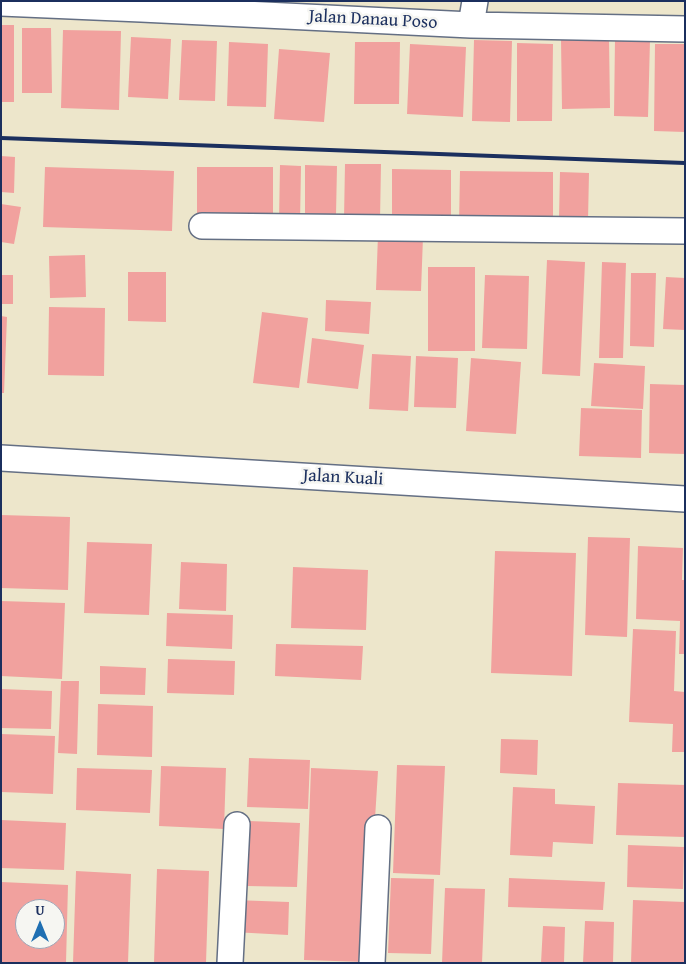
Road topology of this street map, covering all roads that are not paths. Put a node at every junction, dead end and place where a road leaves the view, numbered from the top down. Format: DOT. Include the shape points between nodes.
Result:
graph roads {
  1 [pos="474,1"];
  2 [pos="1,3"];
  3 [pos="141,5"];
  4 [pos="471,25"];
  5 [pos="685,29"];
  6 [pos="202,226"];
  7 [pos="685,231"];
  8 [pos="1,458"];
  9 [pos="685,498"];
  10 [pos="237,825"];
  11 [pos="378,828"];
  12 [pos="230,963"];
  13 [pos="372,963"];
  1 -- 4 [label="street"];
  2 -- 3 [label="street, Jalan Danau Poso"];
  3 -- 4 [label="street, Jalan Danau Poso"];
  4 -- 5 [label="street, Jalan Danau Poso"];
  6 -- 7 [label="street"];
  8 -- 9 [label="street, Jalan Kuali"];
  10 -- 12 [label="street"];
  11 -- 13 [label="street"];
}
